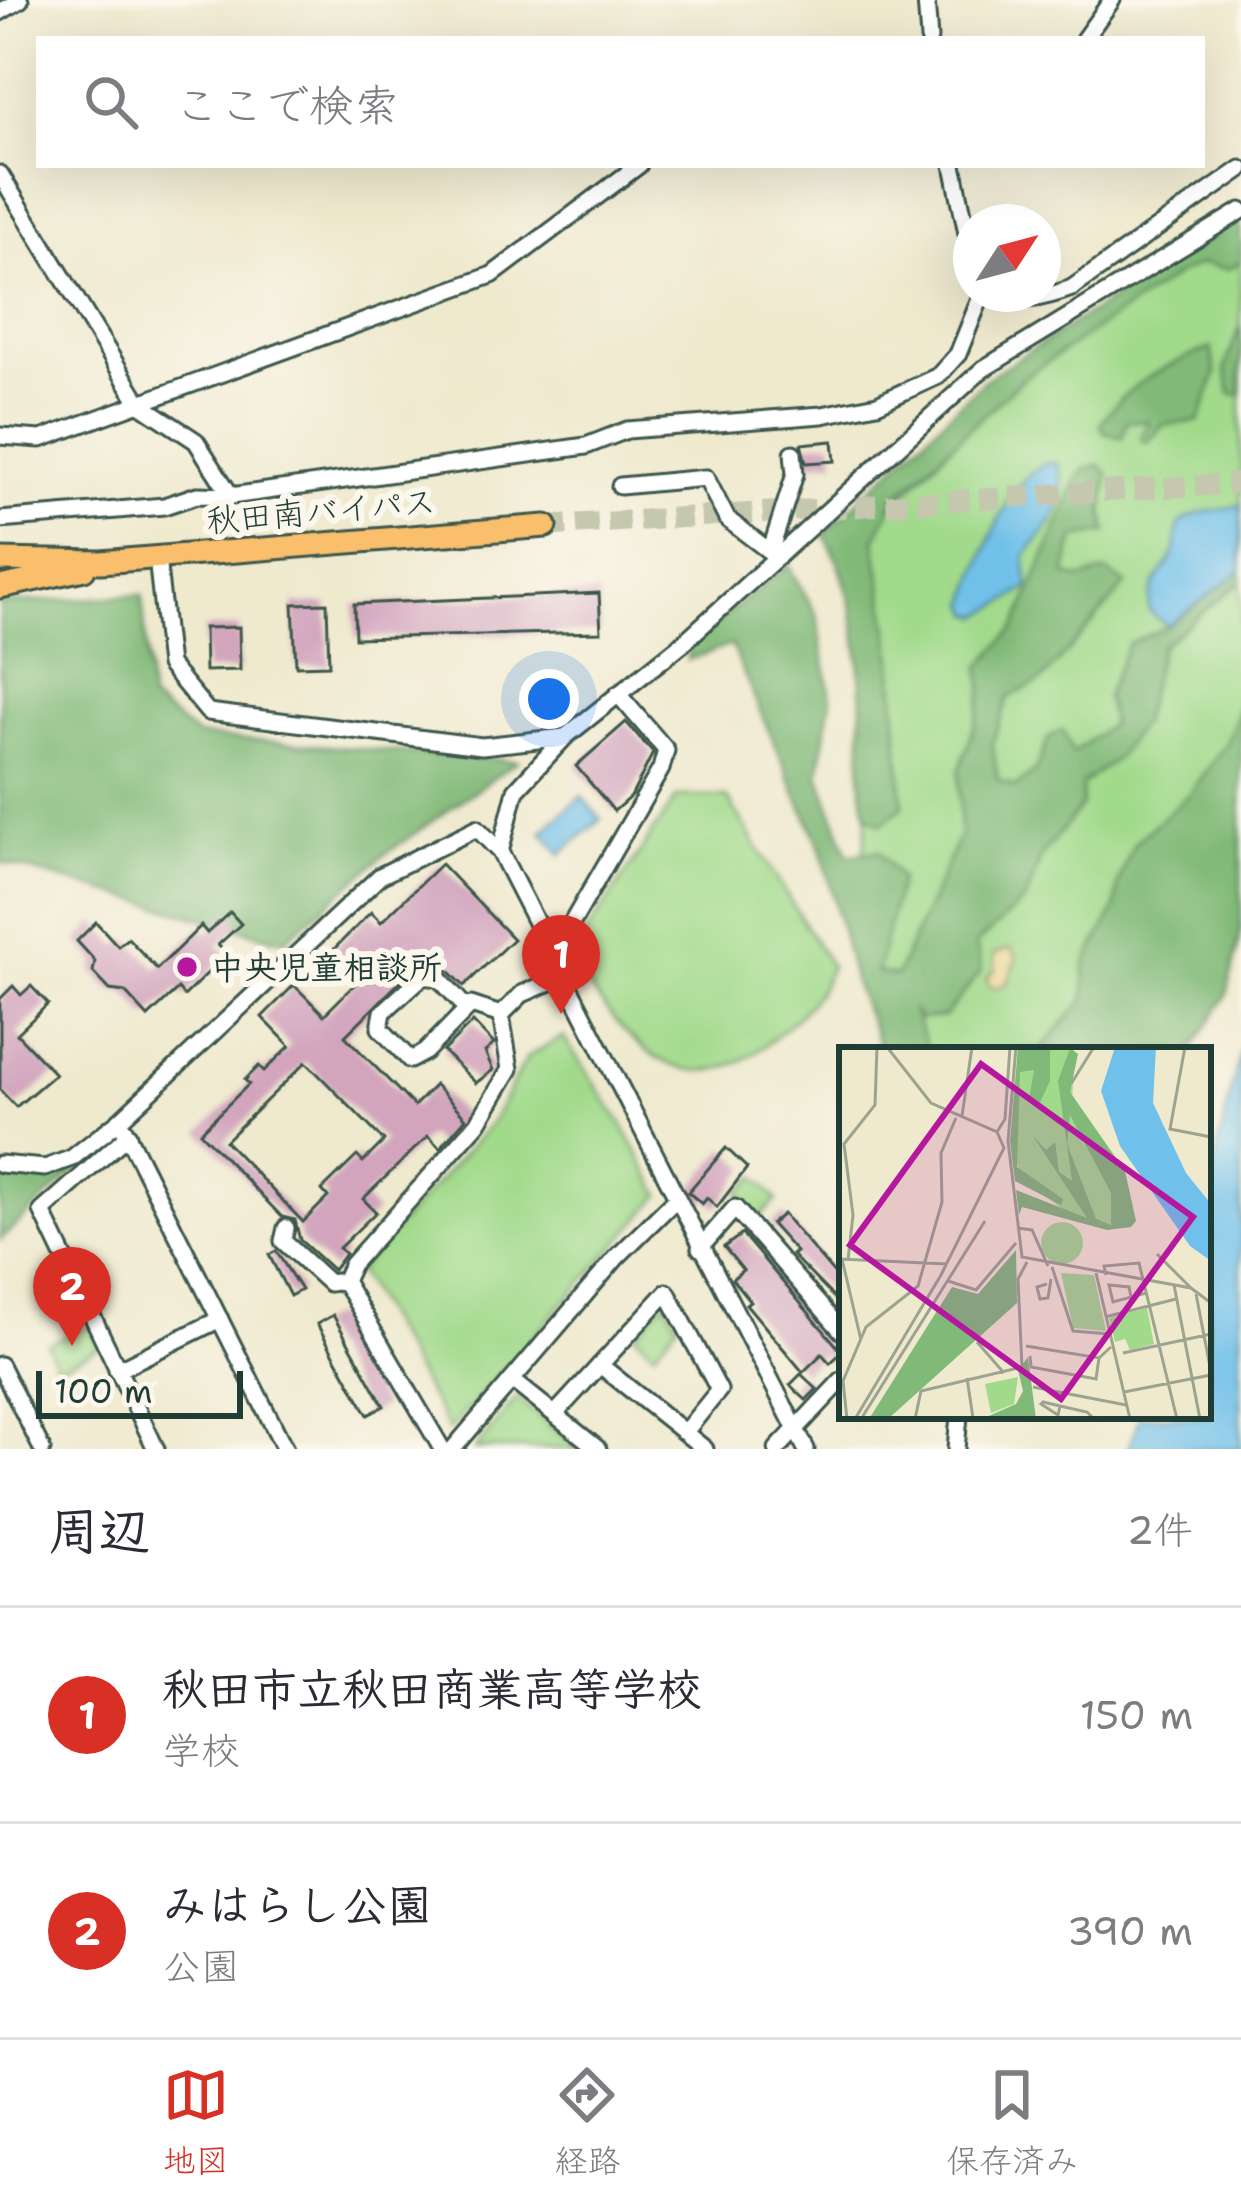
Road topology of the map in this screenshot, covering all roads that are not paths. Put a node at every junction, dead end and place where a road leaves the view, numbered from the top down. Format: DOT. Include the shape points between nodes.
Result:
graph roads {
  1 [pos="20,0"];
  2 [pos="926,0"];
  3 [pos="1112,0"];
  4 [pos="0,12"];
  5 [pos="929,36"];
  6 [pos="1086,36"];
  7 [pos="635,168"];
  8 [pos="954,168"];
  9 [pos="1241,169"];
  10 [pos="0,174"];
  11 [pos="961,204"];
  12 [pos="1241,211"];
  13 [pos="1061,292"];
  14 [pos="978,312"];
  15 [pos="140,404"];
  16 [pos="0,436"];
  17 [pos="793,453"];
  18 [pos="620,486"];
  19 [pos="231,496"];
  20 [pos="0,520"];
  21 [pos="546,526"];
  22 [pos="774,553"];
  23 [pos="158,558"];
  24 [pos="0,560"];
  25 [pos="101,562"];
  26 [pos="0,587"];
  27 [pos="618,694"];
  28 [pos="565,736"];
  29 [pos="500,852"];
  30 [pos="551,959"];
  31 [pos="560,978"];
  32 [pos="467,1009"];
  33 [pos="502,1015"];
  34 [pos="123,1128"];
  35 [pos="0,1164"];
  36 [pos="676,1199"];
  37 [pos="286,1228"];
  38 [pos="700,1248"];
  39 [pos="344,1282"];
  40 [pos="220,1319"];
  41 [pos="839,1328"];
  42 [pos="0,1365"];
  43 [pos="600,1365"];
  44 [pos="117,1370"];
  45 [pos="512,1380"];
  46 [pos="839,1383"];
  47 [pos="556,1414"];
  48 [pos="959,1419"];
  49 [pos="795,1426"];
  50 [pos="685,1432"];
  51 [pos="42,1449"];
  52 [pos="155,1449"];
  53 [pos="284,1449"];
  54 [pos="442,1449"];
  55 [pos="453,1449"];
  56 [pos="598,1449"];
  57 [pos="706,1449"];
  58 [pos="777,1449"];
  59 [pos="806,1449"];
  60 [pos="956,1449"];
  1 -- 4 [label="street"];
  2 -- 5 [label="street"];
  3 -- 6 [label="street"];
  7 -- 15 [label="street" via="492,275"];
  8 -- 11 [label="street"];
  9 -- 13 [label="street"];
  10 -- 15 [label="street"];
  12 -- 22 [label="street" via="983,369"];
  14 -- 19 [label="street" via="938,376 877,404 627,430 586,446"];
  15 -- 16 [label="street" via="40,439"];
  15 -- 19 [label="street" via="196,440"];
  17 -- 22 [label="street"];
  18 -- 22 [label="street" via="706,478 736,528"];
  19 -- 20 [label="street"];
  21 -- 23 [label="highway, 秋田南バイパス"];
  22 -- 27 [label="street"];
  23 -- 25 [label="highway, 秋田南バイパス"];
  23 -- 28 [label="street" via="169,665 208,712 482,746"];
  24 -- 25 [label="highway, 秋田南バイパス"];
  25 -- 26 [label="highway, 秋田南バイパス"];
  27 -- 28 [label="street"];
  27 -- 30 [label="street" via="666,750 661,770"];
  28 -- 29 [label="street" via="516,790"];
  29 -- 30 [label="street"];
  29 -- 34 [label="street" via="487,835 466,829 380,876"];
  30 -- 31 [label="street"];
  31 -- 33 [label="street" via="522,994"];
  31 -- 36 [label="street"];
  32 -- 32 [label="street" via="410,1060 380,1028 383,1012 423,976 439,978"];
  32 -- 33 [label="street"];
  33 -- 39 [label="street" via="510,1069 478,1123"];
  34 -- 35 [label="street" via="45,1168"];
  34 -- 40 [label="street"];
  34 -- 44 [label="street" via="41,1211"];
  36 -- 38 [label="street"];
  36 -- 45 [label="street"];
  37 -- 39 [label="street" via="283,1241 329,1283"];
  38 -- 41 [label="street" via="735,1208"];
  38 -- 49 [label="street"];
  39 -- 54 [label="street"];
  40 -- 44 [label="street"];
  40 -- 53 [label="street"];
  42 -- 51 [label="street"];
  43 -- 47 [label="street"];
  43 -- 50 [label="street"];
  43 -- 50 [label="street" via="667,1292 719,1390"];
  44 -- 52 [label="street"];
  45 -- 47 [label="street"];
  45 -- 55 [label="street"];
  46 -- 49 [label="street"];
  47 -- 56 [label="street"];
  48 -- 60 [label="street"];
  49 -- 58 [label="street"];
  49 -- 59 [label="street"];
  50 -- 57 [label="street"];
}
